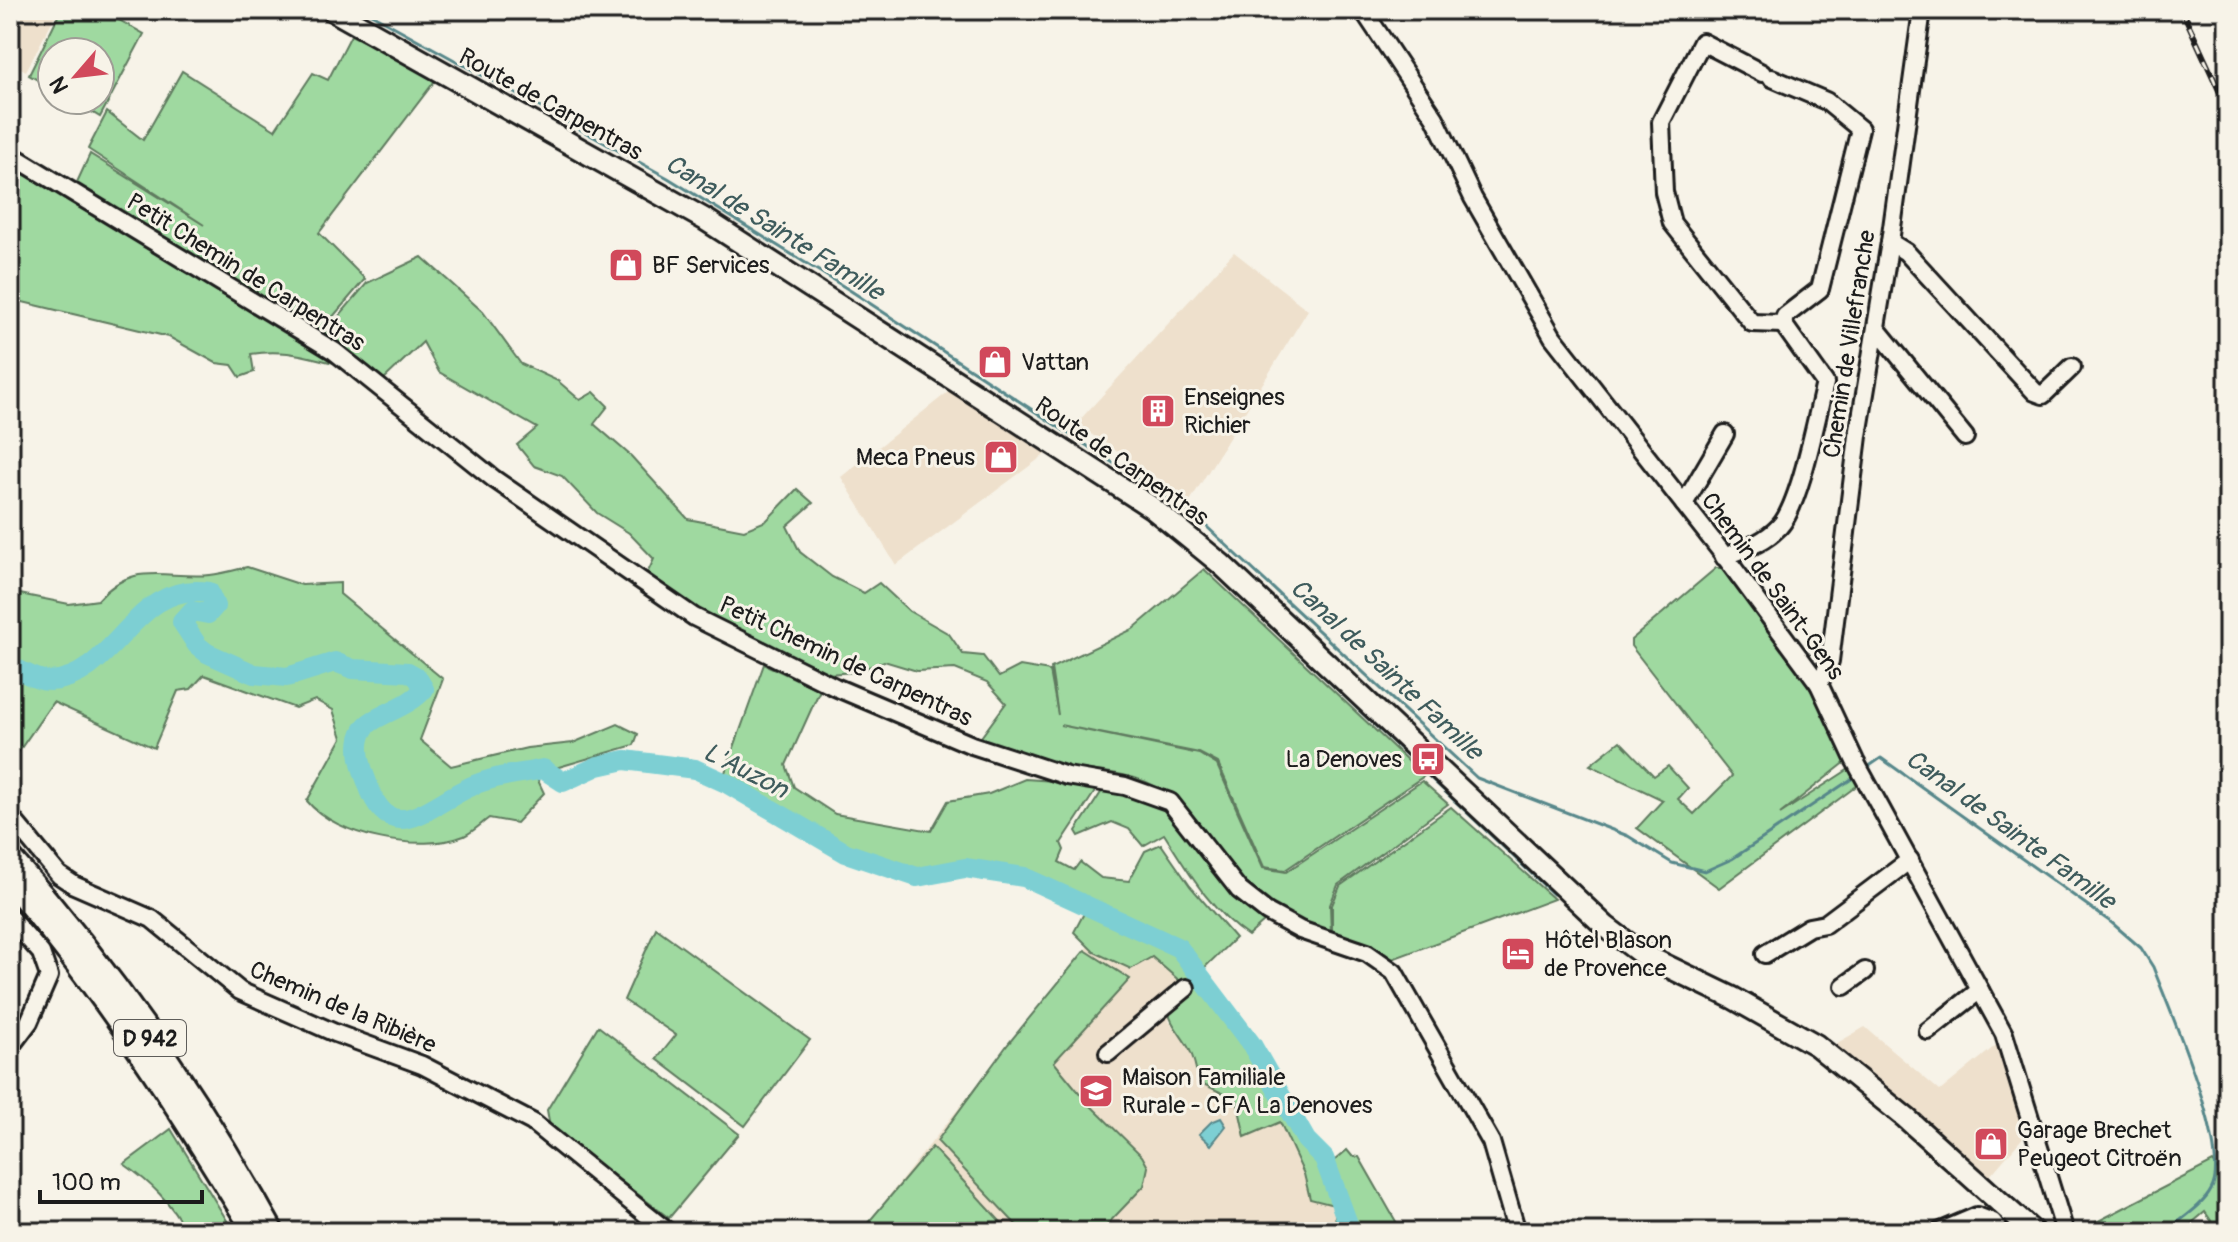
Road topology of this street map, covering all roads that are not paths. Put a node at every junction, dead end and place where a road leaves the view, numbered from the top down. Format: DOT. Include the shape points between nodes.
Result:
graph roads {
  1 [pos="332,10"];
  2 [pos="1363,10"];
  3 [pos="1922,10"];
  4 [pos="10,154"];
  5 [pos="1890,242"];
  6 [pos="1783,324"];
  7 [pos="1876,328"];
  8 [pos="2072,367"];
  9 [pos="1725,434"];
  10 [pos="1965,437"];
  11 [pos="1684,504"];
  12 [pos="1724,557"];
  13 [pos="1819,684"];
  14 [pos="10,816"];
  15 [pos="10,858"];
  16 [pos="1910,860"];
  17 [pos="10,881"];
  18 [pos="10,918"];
  19 [pos="1765,954"];
  20 [pos="1865,971"];
  21 [pos="1844,986"];
  22 [pos="1186,988"];
  23 [pos="1980,990"];
  24 [pos="1928,1031"];
  25 [pos="10,1047"];
  26 [pos="1108,1053"];
  27 [pos="255,1232"];
  28 [pos="272,1232"];
  29 [pos="668,1232"];
  30 [pos="1517,1232"];
  31 [pos="1939,1232"];
  32 [pos="2000,1232"];
  33 [pos="2033,1232"];
  34 [pos="2065,1232"];
  1 -- 33 [label="main road, Route de Carpentras" via="706,220 1151,507 1221,564 1605,926 1642,954 1816,1045"];
  2 -- 11 [label="street, Chemin de Saint-Gens" via="1435,118 1473,198 1553,337"];
  3 -- 5 [label="street, Chemin de Villefranche"];
  4 -- 30 [label="street, Petit Chemin de Carpentras" via="334,351 494,479 694,617 835,687 972,745 1170,802 1239,890 1267,912 1300,930 1367,953 1394,972 1491,1142"];
  5 -- 7 [label="street, Chemin de Villefranche"];
  5 -- 8 [label="street" via="1906,252 2035,392 2043,395"];
  6 -- 6 [label="street" via="1785,316 1820,289 1860,129 1826,101 1702,42 1661,122 1664,192 1672,223 1752,323"];
  6 -- 12 [label="street" via="1825,383 1797,492 1783,524 1764,540"];
  7 -- 10 [label="street"];
  7 -- 13 [label="street, Chemin de Villefranche" via="1830,661"];
  9 -- 11 [label="street"];
  11 -- 12 [label="street, Chemin de Saint-Gens"];
  12 -- 13 [label="street, Chemin de Saint-Gens"];
  13 -- 16 [label="street, Chemin de Saint-Gens"];
  14 -- 29 [label="street, Chemin de la Ribière" via="59,875 152,919 240,991 422,1065 532,1122"];
  15 -- 28 [label="highway, D 942" via="139,1022 213,1130"];
  16 -- 19 [label="street" via="1825,924 1809,927"];
  16 -- 23 [label="street, Chemin de Saint-Gens"];
  17 -- 27 [label="highway, D 942" via="126,1032"];
  18 -- 25 [label="street" via="41,953 49,976 29,1022"];
  20 -- 21 [label="street"];
  22 -- 26 [label="street"];
  23 -- 24 [label="street"];
  23 -- 34 [label="street, Chemin de Saint-Gens" via="2004,1034"];
  31 -- 32 [label="street" via="1977,1216 1993,1222"];
}
